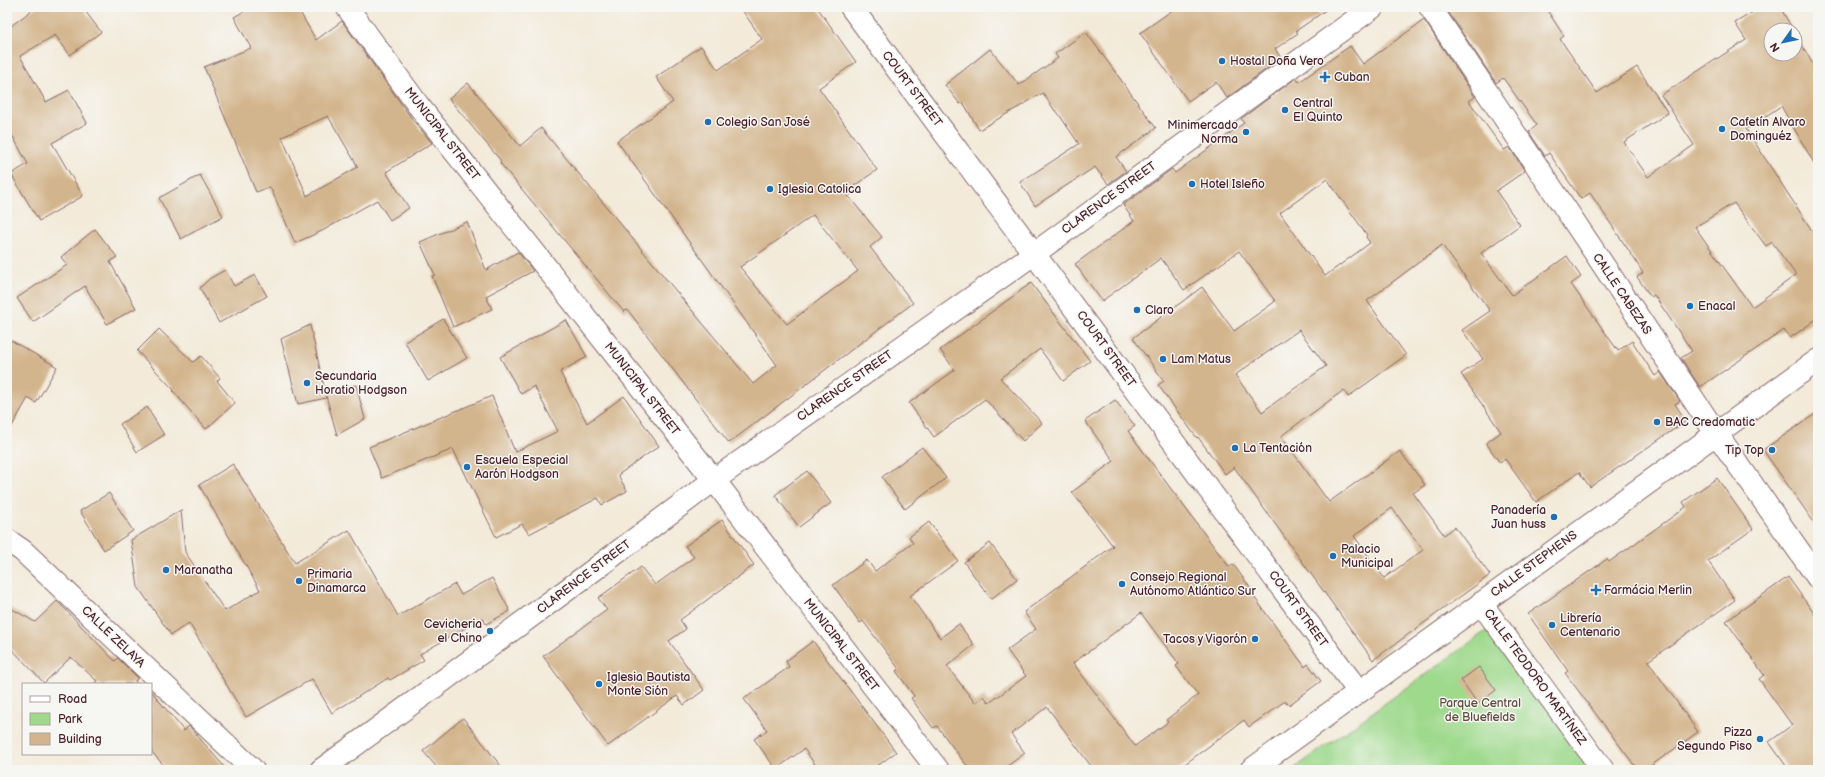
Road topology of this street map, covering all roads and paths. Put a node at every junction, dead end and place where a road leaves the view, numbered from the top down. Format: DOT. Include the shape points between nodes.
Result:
graph roads {
  1 [pos="348,7"];
  2 [pos="851,7"];
  3 [pos="1373,7"];
  4 [pos="1430,7"];
  5 [pos="1035,253"];
  6 [pos="1818,360"];
  7 [pos="1716,433"];
  8 [pos="714,480"];
  9 [pos="7,540"];
  10 [pos="1818,578"];
  11 [pos="1481,603"];
  12 [pos="1359,692"];
  13 [pos="252,770"];
  14 [pos="321,770"];
  15 [pos="938,770"];
  16 [pos="1251,770"];
  17 [pos="1602,770"];
  1 -- 8 [label="street, MUNICIPAL STREET" via="418,105"];
  2 -- 5 [label="street, COURT STREET"];
  3 -- 5 [label="street, CLARENCE STREET"];
  4 -- 7 [label="street, CALLE CABEZAS"];
  5 -- 8 [label="street, CLARENCE STREET"];
  5 -- 12 [label="street, COURT STREET"];
  6 -- 7 [label="street, CALLE STEPHENS"];
  7 -- 10 [label="street, CALLE CABEZAS"];
  7 -- 11 [label="street, CALLE STEPHENS"];
  8 -- 14 [label="street, CLARENCE STREET"];
  8 -- 15 [label="street, MUNICIPAL STREET"];
  9 -- 13 [label="street, CALLE ZELAYA" via="23,551"];
  11 -- 12 [label="street, CALLE STEPHENS"];
  11 -- 17 [label="street, CALLE TEODORO MARTÍNEZ"];
  12 -- 16 [label="street, CALLE STEPHENS"];
}
